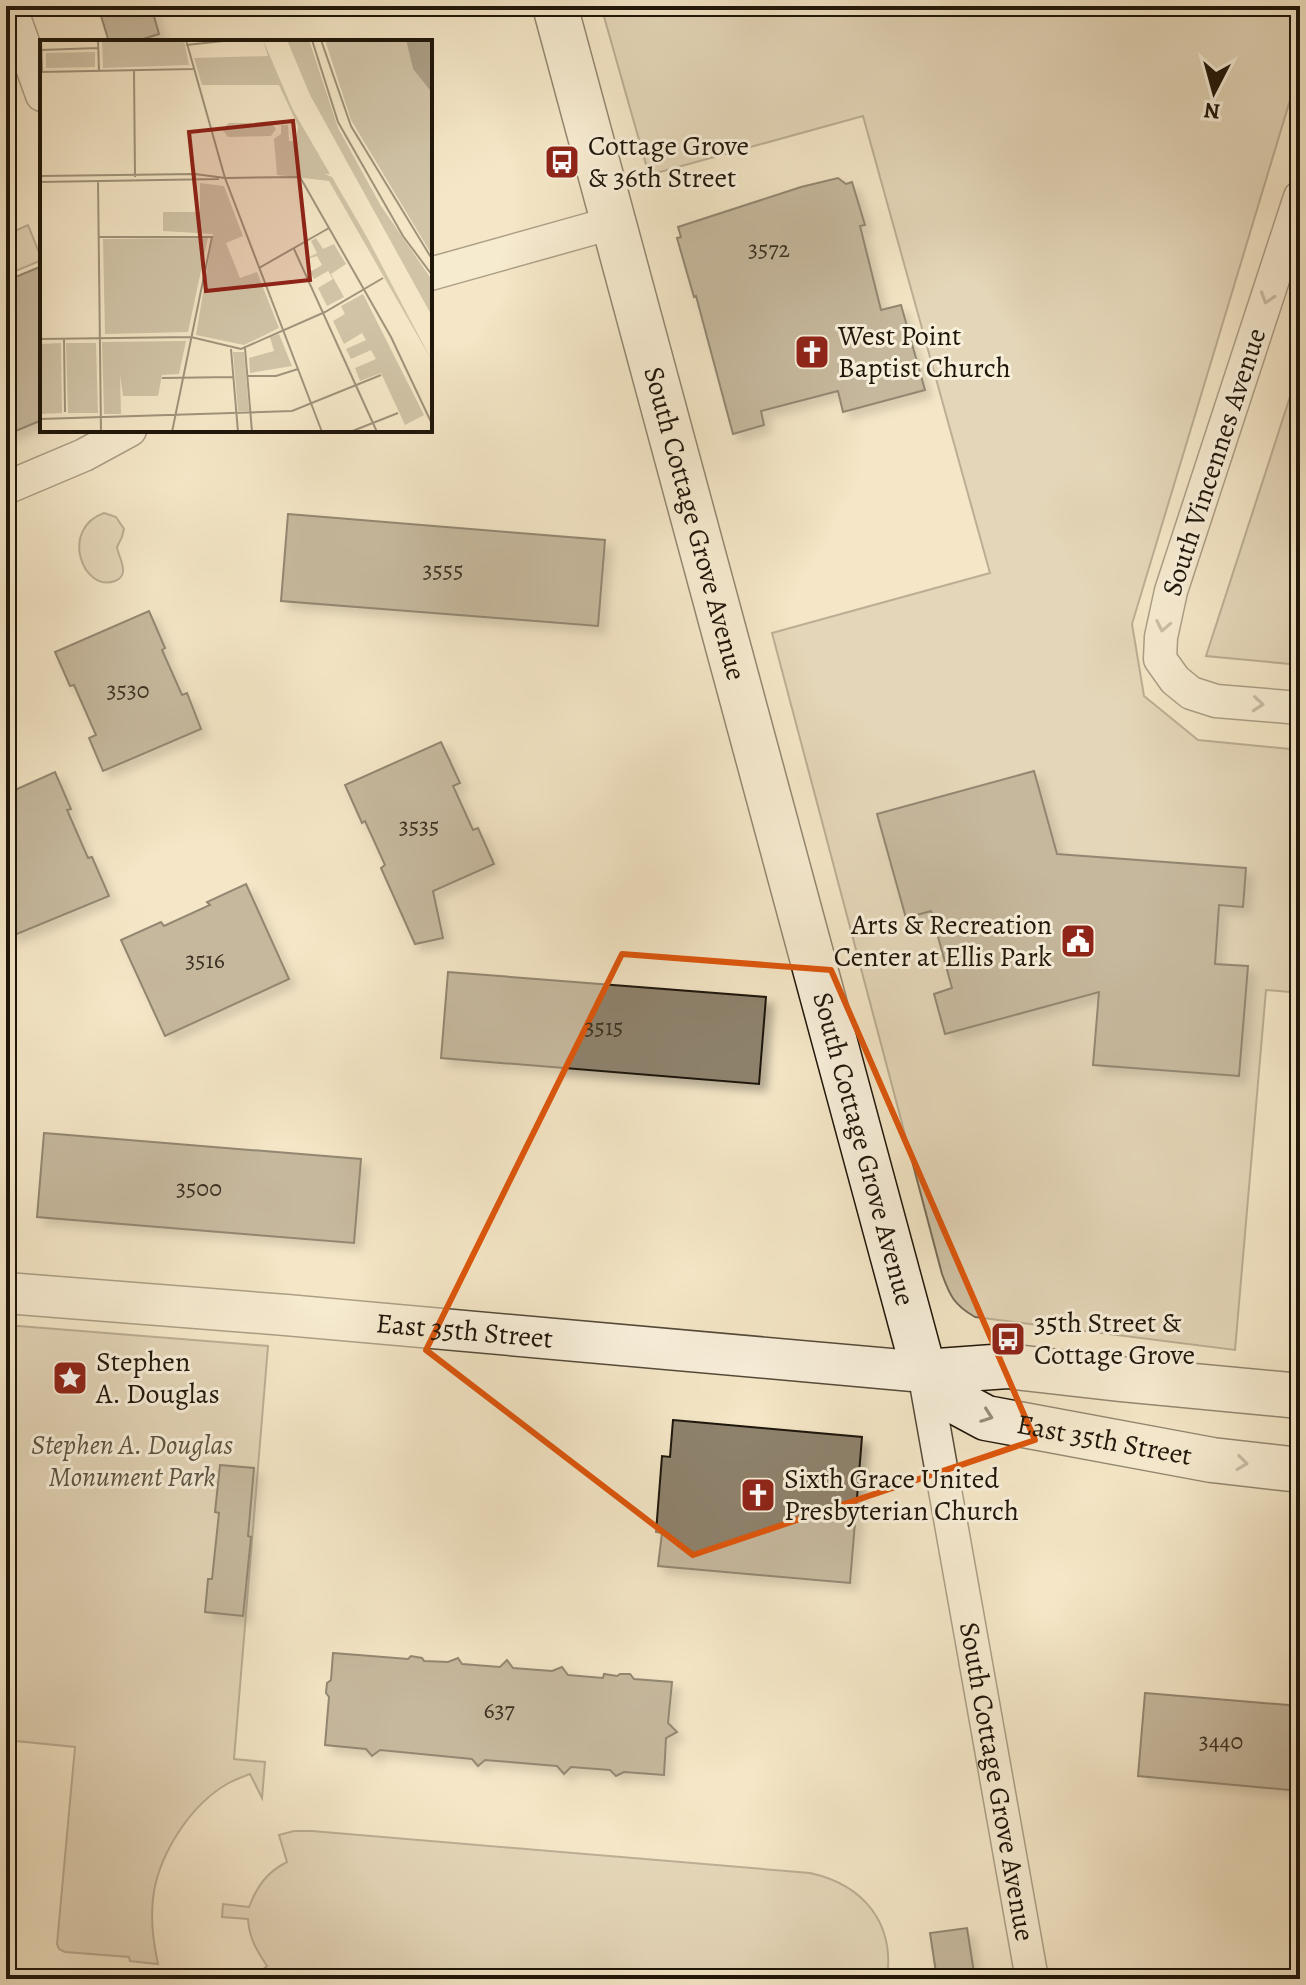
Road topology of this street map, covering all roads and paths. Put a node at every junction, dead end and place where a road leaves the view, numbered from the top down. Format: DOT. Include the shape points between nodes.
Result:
graph roads {
  1 [pos="10,6"];
  2 [pos="555,6"];
  3 [pos="40,89"];
  4 [pos="1300,197"];
  5 [pos="612,223"];
  6 [pos="432,273"];
  7 [pos="126,432"];
  8 [pos="6,488"];
  9 [pos="1300,708"];
  10 [pos="6,1293"];
  11 [pos="924,1372"];
  12 [pos="1300,1396"];
  13 [pos="1300,1470"];
  14 [pos="1032,1979"];
  1 -- 3 [label="street"];
  2 -- 5 [label="main road, South Cottage Grove Avenue"];
  4 -- 9 [label="street, South Vincennes Avenue, one-way" via="1171,591 1160,659 1191,693 1216,701"];
  5 -- 6 [label="street"];
  5 -- 11 [label="main road, South Cottage Grove Avenue"];
  7 -- 8 [label="street"];
  10 -- 11 [label="street, East 35th Street"];
  11 -- 12 [label="main road, East 35th Street" via="1007,1366"];
  11 -- 13 [label="main road, East 35th Street, one-way" via="960,1404 986,1418"];
  11 -- 14 [label="street, South Cottage Grove Avenue"];
}
